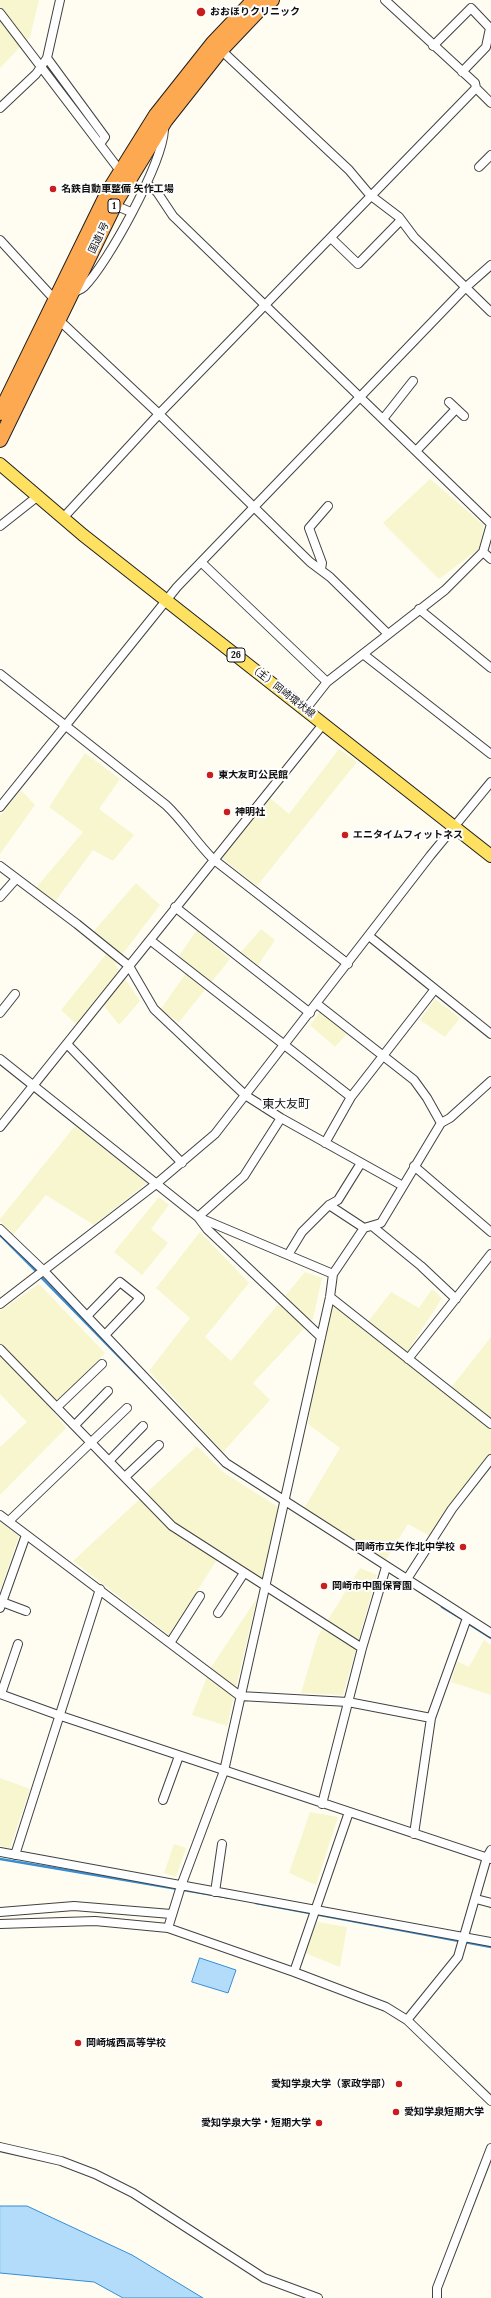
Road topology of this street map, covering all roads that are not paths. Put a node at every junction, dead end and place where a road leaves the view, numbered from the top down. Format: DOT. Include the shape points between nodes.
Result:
graph roads {
  1 [pos="60,0"];
  2 [pos="254,0"];
  3 [pos="272,0"];
  4 [pos="385,0"];
  5 [pos="0,13"];
  6 [pos="433,46"];
  7 [pos="221,50"];
  8 [pos="47,58"];
  9 [pos="41,68"];
  10 [pos="462,72"];
  11 [pos="476,88"];
  12 [pos="491,103"];
  13 [pos="0,108"];
  14 [pos="165,121"];
  15 [pos="100,144"];
  16 [pos="491,155"];
  17 [pos="479,167"];
  18 [pos="121,172"];
  19 [pos="147,184"];
  20 [pos="370,194"];
  21 [pos="114,205"];
  22 [pos="131,212"];
  23 [pos="401,220"];
  24 [pos="331,238"];
  25 [pos="0,240"];
  26 [pos="491,265"];
  27 [pos="465,288"];
  28 [pos="72,293"];
  29 [pos="56,301"];
  30 [pos="265,306"];
  31 [pos="491,312"];
  32 [pos="59,320"];
  33 [pos="413,381"];
  34 [pos="360,397"];
  35 [pos="449,402"];
  36 [pos="456,409"];
  37 [pos="0,412"];
  38 [pos="159,414"];
  39 [pos="464,416"];
  40 [pos="383,419"];
  41 [pos="0,440"];
  42 [pos="416,451"];
  43 [pos="0,464"];
  44 [pos="38,496"];
  45 [pos="328,506"];
  46 [pos="255,508"];
  47 [pos="63,518"];
  48 [pos="491,524"];
  49 [pos="0,526"];
  50 [pos="483,552"];
  51 [pos="491,560"];
  52 [pos="202,563"];
  53 [pos="321,569"];
  54 [pos="167,600"];
  55 [pos="418,609"];
  56 [pos="388,634"];
  57 [pos="363,654"];
  58 [pos="491,668"];
  59 [pos="0,674"];
  60 [pos="327,682"];
  61 [pos="305,710"];
  62 [pos="324,724"];
  63 [pos="65,725"];
  64 [pos="491,754"];
  65 [pos="491,782"];
  66 [pos="0,807"];
  67 [pos="455,826"];
  68 [pos="491,856"];
  69 [pos="213,859"];
  70 [pos="0,866"];
  71 [pos="16,879"];
  72 [pos="0,897"];
  73 [pos="175,907"];
  74 [pos="369,936"];
  75 [pos="150,940"];
  76 [pos="348,964"];
  77 [pos="129,966"];
  78 [pos="435,989"];
  79 [pos="15,994"];
  80 [pos="316,1004"];
  81 [pos="0,1013"];
  82 [pos="310,1013"];
  83 [pos="491,1034"];
  84 [pos="67,1044"];
  85 [pos="285,1045"];
  86 [pos="383,1056"];
  87 [pos="0,1058"];
  88 [pos="491,1081"];
  89 [pos="34,1086"];
  90 [pos="245,1095"];
  91 [pos="351,1097"];
  92 [pos="281,1118"];
  93 [pos="441,1123"];
  94 [pos="0,1127"];
  95 [pos="325,1143"];
  96 [pos="182,1163"];
  97 [pos="361,1163"];
  98 [pos="414,1166"];
  99 [pos="156,1184"];
  100 [pos="403,1186"];
  101 [pos="329,1205"];
  102 [pos="198,1217"];
  103 [pos="368,1227"];
  104 [pos="0,1229"];
  105 [pos="491,1232"];
  106 [pos="491,1254"];
  107 [pos="288,1255"];
  108 [pos="44,1271"];
  109 [pos="334,1274"];
  110 [pos="330,1297"];
  111 [pos="456,1299"];
  112 [pos="0,1304"];
  113 [pos="87,1316"];
  114 [pos="105,1335"];
  115 [pos="322,1337"];
  116 [pos="0,1349"];
  117 [pos="408,1359"];
  118 [pos="102,1364"];
  119 [pos="108,1392"];
  120 [pos="57,1407"];
  121 [pos="127,1408"];
  122 [pos="491,1424"];
  123 [pos="75,1425"];
  124 [pos="143,1426"];
  125 [pos="92,1443"];
  126 [pos="159,1445"];
  127 [pos="491,1459"];
  128 [pos="109,1461"];
  129 [pos="125,1477"];
  130 [pos="284,1500"];
  131 [pos="0,1515"];
  132 [pos="9,1521"];
  133 [pos="26,1535"];
  134 [pos="386,1567"];
  135 [pos="244,1573"];
  136 [pos="407,1579"];
  137 [pos="265,1586"];
  138 [pos="100,1589"];
  139 [pos="200,1596"];
  140 [pos="1,1605"];
  141 [pos="26,1611"];
  142 [pos="218,1613"];
  143 [pos="467,1618"];
  144 [pos="491,1633"];
  145 [pos="170,1643"];
  146 [pos="18,1644"];
  147 [pos="362,1648"];
  148 [pos="0,1694"];
  149 [pos="240,1696"];
  150 [pos="348,1702"];
  151 [pos="58,1715"];
  152 [pos="431,1718"];
  153 [pos="179,1756"];
  154 [pos="224,1771"];
  155 [pos="164,1800"];
  156 [pos="322,1804"];
  157 [pos="349,1812"];
  158 [pos="414,1834"];
  159 [pos="222,1844"];
  160 [pos="0,1852"];
  161 [pos="15,1855"];
  162 [pos="490,1855"];
  163 [pos="180,1886"];
  164 [pos="215,1892"];
  165 [pos="476,1899"];
  166 [pos="491,1903"];
  167 [pos="315,1910"];
  168 [pos="0,1912"];
  169 [pos="171,1914"];
  170 [pos="0,1924"];
  171 [pos="168,1928"];
  172 [pos="463,1938"];
  173 [pos="491,1942"];
  174 [pos="294,1972"];
  175 [pos="407,2020"];
  176 [pos="491,2101"];
  177 [pos="0,2147"];
  178 [pos="491,2148"];
  179 [pos="318,2298"];
  180 [pos="437,2298"];
  1 -- 8 [label="street"];
  2 -- 18 [label="highway, 国道1号 / 1" via="213,43 156,115"];
  3 -- 7 [label="highway, 国道1号 / 1"];
  4 -- 6 [label="street"];
  5 -- 9 [label="street"];
  6 -- 10 [label="street"];
  6 -- 10 [label="street" via="471,8 490,28 486,47"];
  7 -- 14 [label="highway, 国道1号 / 1"];
  7 -- 20 [label="street" via="350,170"];
  8 -- 9 [label="street"];
  8 -- 15 [label="street" via="105,137"];
  9 -- 13 [label="street"];
  9 -- 15 [label="street"];
  10 -- 11 [label="street" via="475,83"];
  11 -- 12 [label="street"];
  11 -- 20 [label="street"];
  14 -- 19 [label="street" via="164,133"];
  14 -- 21 [label="highway, 国道1号 / 1"];
  15 -- 18 [label="street"];
  16 -- 17 [label="street"];
  18 -- 29 [label="highway, 国道1号 / 1" via="108,192"];
  19 -- 22 [label="street"];
  19 -- 30 [label="street" via="157,192 173,216"];
  20 -- 23 [label="street"];
  20 -- 24 [label="street"];
  21 -- 22 [label="street"];
  21 -- 28 [label="highway, 国道1号 / 1"];
  22 -- 28 [label="street" via="111,249 83,288"];
  23 -- 24 [label="street" via="358,264"];
  23 -- 27 [label="street" via="414,237"];
  24 -- 30 [label="street"];
  25 -- 29 [label="street"];
  26 -- 27 [label="street"];
  27 -- 31 [label="street"];
  27 -- 34 [label="street"];
  28 -- 32 [label="highway, 国道1号 / 1"];
  29 -- 37 [label="highway, 国道1号 / 1"];
  30 -- 34 [label="street"];
  30 -- 38 [label="street"];
  32 -- 38 [label="street"];
  32 -- 41 [label="highway, 国道1号 / 1"];
  33 -- 40 [label="street"];
  34 -- 40 [label="street"];
  34 -- 46 [label="street"];
  35 -- 36 [label="street"];
  36 -- 39 [label="street"];
  36 -- 42 [label="street"];
  38 -- 46 [label="street"];
  38 -- 47 [label="street"];
  40 -- 42 [label="street"];
  42 -- 48 [label="street"];
  43 -- 44 [label="main road, （主）岡崎環状線 / 26"];
  44 -- 47 [label="main road, （主）岡崎環状線 / 26"];
  44 -- 49 [label="street"];
  45 -- 53 [label="street" via="309,528 322,563"];
  46 -- 52 [label="street"];
  46 -- 53 [label="street" via="310,562"];
  47 -- 54 [label="main road, （主）岡崎環状線 / 26"];
  48 -- 50 [label="street"];
  50 -- 51 [label="street"];
  50 -- 55 [label="street" via="445,590"];
  52 -- 54 [label="street"];
  52 -- 60 [label="street"];
  53 -- 56 [label="street"];
  54 -- 61 [label="main road, （主）岡崎環状線 / 26"];
  54 -- 63 [label="street"];
  55 -- 56 [label="street"];
  55 -- 58 [label="street"];
  56 -- 57 [label="street"];
  57 -- 60 [label="street"];
  57 -- 64 [label="street"];
  59 -- 63 [label="street"];
  60 -- 61 [label="street"];
  61 -- 62 [label="main road, （主）岡崎環状線 / 26"];
  62 -- 67 [label="main road, （主）岡崎環状線 / 26"];
  62 -- 69 [label="street"];
  63 -- 66 [label="street"];
  63 -- 69 [label="street" via="166,805 184,822 195,841"];
  65 -- 67 [label="street"];
  67 -- 68 [label="main road, （主）岡崎環状線 / 26"];
  67 -- 74 [label="street"];
  69 -- 73 [label="street"];
  69 -- 76 [label="street"];
  70 -- 71 [label="street"];
  71 -- 72 [label="street"];
  71 -- 77 [label="street"];
  73 -- 75 [label="street"];
  73 -- 82 [label="street"];
  74 -- 76 [label="street"];
  74 -- 78 [label="street"];
  75 -- 77 [label="street"];
  75 -- 85 [label="street"];
  76 -- 80 [label="street"];
  77 -- 84 [label="street"];
  77 -- 90 [label="street" via="154,1009"];
  78 -- 83 [label="street"];
  78 -- 86 [label="street"];
  79 -- 81 [label="street"];
  80 -- 82 [label="street"];
  80 -- 86 [label="street"];
  82 -- 85 [label="street"];
  84 -- 89 [label="street"];
  84 -- 96 [label="street"];
  85 -- 90 [label="street"];
  85 -- 91 [label="street"];
  86 -- 91 [label="street"];
  86 -- 93 [label="street" via="414,1080"];
  87 -- 89 [label="street"];
  88 -- 93 [label="street"];
  89 -- 94 [label="street"];
  89 -- 99 [label="street"];
  90 -- 92 [label="street"];
  90 -- 96 [label="street" via="215,1134"];
  91 -- 95 [label="street"];
  92 -- 95 [label="street"];
  92 -- 102 [label="street" via="244,1176"];
  93 -- 98 [label="street"];
  95 -- 97 [label="street"];
  96 -- 99 [label="street"];
  97 -- 100 [label="street"];
  97 -- 101 [label="street" via="338,1200"];
  98 -- 100 [label="street"];
  98 -- 105 [label="street"];
  99 -- 102 [label="street"];
  99 -- 108 [label="street"];
  100 -- 103 [label="street" via="381,1223"];
  101 -- 103 [label="street"];
  101 -- 107 [label="street" via="302,1232"];
  102 -- 107 [label="street"];
  102 -- 115 [label="street" via="207,1229"];
  103 -- 109 [label="street"];
  103 -- 111 [label="street" via="421,1266"];
  104 -- 108 [label="street"];
  106 -- 111 [label="street"];
  107 -- 109 [label="street"];
  108 -- 112 [label="street"];
  108 -- 113 [label="street"];
  109 -- 110 [label="street"];
  110 -- 115 [label="street"];
  110 -- 117 [label="street"];
  111 -- 117 [label="street"];
  113 -- 114 [label="street"];
  113 -- 114 [label="street" via="120,1282 140,1298"];
  114 -- 130 [label="street" via="226,1463"];
  115 -- 130 [label="street"];
  116 -- 120 [label="street"];
  117 -- 122 [label="street"];
  118 -- 120 [label="street"];
  119 -- 123 [label="street"];
  120 -- 123 [label="street"];
  121 -- 125 [label="street"];
  123 -- 125 [label="street"];
  124 -- 128 [label="street"];
  125 -- 128 [label="street"];
  125 -- 132 [label="street"];
  126 -- 129 [label="street"];
  127 -- 136 [label="street" via="452,1509"];
  128 -- 129 [label="street"];
  129 -- 135 [label="street" via="172,1526"];
  130 -- 134 [label="street"];
  130 -- 137 [label="street"];
  131 -- 132 [label="street"];
  132 -- 133 [label="street"];
  133 -- 138 [label="street"];
  133 -- 140 [label="street"];
  134 -- 136 [label="street"];
  134 -- 147 [label="street"];
  135 -- 137 [label="street"];
  135 -- 142 [label="street"];
  136 -- 143 [label="street"];
  137 -- 147 [label="street"];
  137 -- 149 [label="street"];
  138 -- 145 [label="street"];
  138 -- 151 [label="street"];
  139 -- 145 [label="street"];
  140 -- 141 [label="street"];
  143 -- 144 [label="street"];
  143 -- 152 [label="street"];
  145 -- 149 [label="street"];
  146 -- 148 [label="street"];
  147 -- 150 [label="street"];
  148 -- 151 [label="street"];
  149 -- 150 [label="street"];
  149 -- 154 [label="street"];
  150 -- 152 [label="street"];
  150 -- 156 [label="street"];
  151 -- 153 [label="street"];
  151 -- 161 [label="street"];
  152 -- 158 [label="street"];
  153 -- 154 [label="street"];
  153 -- 155 [label="street"];
  154 -- 156 [label="street"];
  154 -- 163 [label="street"];
  156 -- 157 [label="street"];
  157 -- 158 [label="street"];
  157 -- 167 [label="street"];
  158 -- 162 [label="street"];
  159 -- 164 [label="street"];
  160 -- 161 [label="street"];
  161 -- 163 [label="street"];
  162 -- 165 [label="street"];
  163 -- 164 [label="street"];
  163 -- 169 [label="street"];
  164 -- 167 [label="street"];
  165 -- 166 [label="street"];
  165 -- 172 [label="street"];
  167 -- 172 [label="street"];
  167 -- 174 [label="street"];
  168 -- 169 [label="street" via="74,1906"];
  169 -- 171 [label="street"];
  170 -- 171 [label="street" via="95,1921"];
  171 -- 174 [label="street"];
  172 -- 173 [label="street"];
  172 -- 175 [label="street" via="458,1957"];
  174 -- 175 [label="street" via="386,2007"];
  175 -- 176 [label="street"];
  177 -- 179 [label="street" via="60,2161 95,2174 133,2193 264,2278"];
  178 -- 180 [label="street" via="437,2288"];
}
